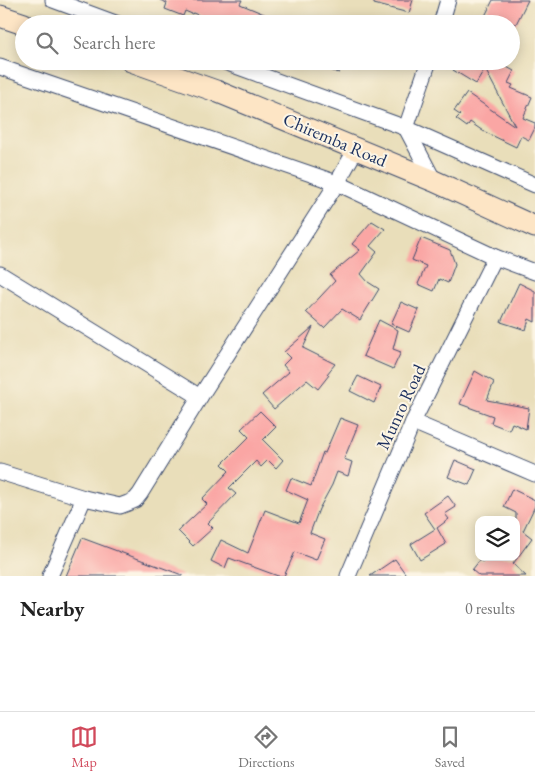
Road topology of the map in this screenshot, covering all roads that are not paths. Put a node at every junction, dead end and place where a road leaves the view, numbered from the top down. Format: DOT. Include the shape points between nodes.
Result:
graph roads {
  1 [pos="53,0"];
  2 [pos="448,0"];
  3 [pos="94,15"];
  4 [pos="444,15"];
  5 [pos="0,16"];
  6 [pos="15,21"];
  7 [pos="0,67"];
  8 [pos="156,70"];
  9 [pos="247,70"];
  10 [pos="426,70"];
  11 [pos="406,128"];
  12 [pos="356,149"];
  13 [pos="434,181"];
  14 [pos="338,183"];
  15 [pos="535,185"];
  16 [pos="535,227"];
  17 [pos="495,256"];
  18 [pos="535,272"];
  19 [pos="0,274"];
  20 [pos="200,397"];
  21 [pos="413,422"];
  22 [pos="0,472"];
  23 [pos="535,474"];
  24 [pos="84,498"];
  25 [pos="50,576"];
  26 [pos="348,576"];
  1 -- 3 [label="street"];
  2 -- 4 [label="street"];
  5 -- 6 [label="main road"];
  7 -- 14 [label="street"];
  8 -- 12 [label="main road, Chiremba Road"];
  9 -- 11 [label="street, Chiremba Road"];
  10 -- 11 [label="street"];
  11 -- 13 [label="street"];
  11 -- 15 [label="street, Chiremba Road"];
  12 -- 13 [label="main road, Chiremba Road"];
  12 -- 14 [label="street"];
  13 -- 16 [label="main road, Chiremba Road"];
  14 -- 17 [label="street"];
  14 -- 20 [label="street"];
  17 -- 18 [label="street"];
  17 -- 21 [label="street, Munro Road"];
  19 -- 20 [label="street"];
  20 -- 24 [label="street" via="135,500 120,506"];
  21 -- 23 [label="street"];
  21 -- 26 [label="street, Munro Road"];
  22 -- 24 [label="street"];
  24 -- 25 [label="street"];
}
